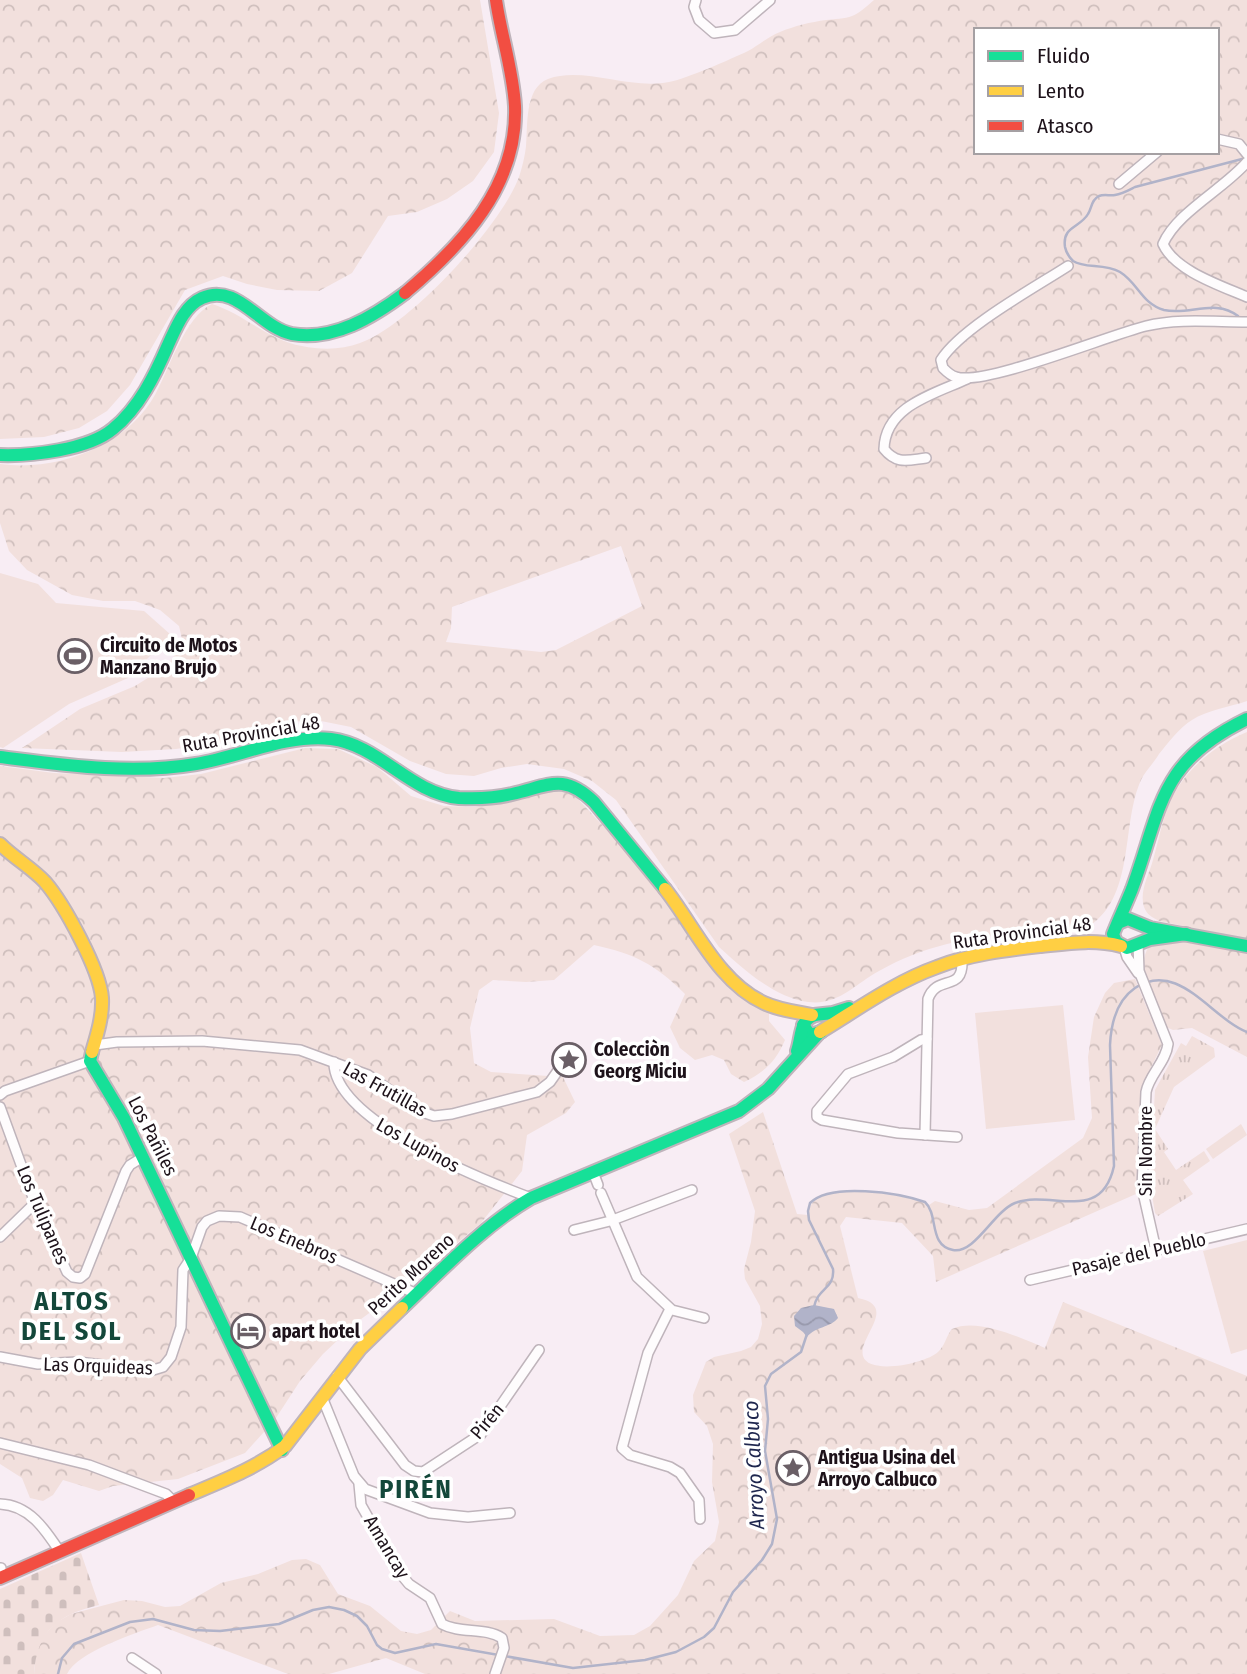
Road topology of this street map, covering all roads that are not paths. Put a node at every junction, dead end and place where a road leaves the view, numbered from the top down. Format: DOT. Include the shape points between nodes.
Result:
graph roads {
  1 [pos="496,0"];
  2 [pos="696,0"];
  3 [pos="771,0"];
  4 [pos="1219,139"];
  5 [pos="1155,154"];
  6 [pos="1247,154"];
  7 [pos="1247,162"];
  8 [pos="1119,184"];
  9 [pos="1068,266"];
  10 [pos="1247,297"];
  11 [pos="1247,322"];
  12 [pos="972,377"];
  13 [pos="0,455"];
  14 [pos="926,457"];
  15 [pos="1247,719"];
  16 [pos="0,757"];
  17 [pos="3,849"];
  18 [pos="1132,889"];
  19 [pos="1137,923"];
  20 [pos="1117,924"];
  21 [pos="1190,935"];
  22 [pos="1138,943"];
  23 [pos="1247,946"];
  24 [pos="1122,947"];
  25 [pos="962,956"];
  26 [pos="1141,977"];
  27 [pos="769,1005"];
  28 [pos="813,1015"];
  29 [pos="810,1031"];
  30 [pos="927,1035"];
  31 [pos="95,1045"];
  32 [pos="570,1052"];
  33 [pos="90,1061"];
  34 [pos="334,1062"];
  35 [pos="0,1095"];
  36 [pos="0,1107"];
  37 [pos="926,1135"];
  38 [pos="957,1137"];
  39 [pos="143,1157"];
  40 [pos="593,1172"];
  41 [pos="692,1190"];
  42 [pos="531,1198"];
  43 [pos="36,1203"];
  44 [pos="612,1220"];
  45 [pos="1247,1228"];
  46 [pos="575,1230"];
  47 [pos="0,1237"];
  48 [pos="1156,1250"];
  49 [pos="191,1258"];
  50 [pos="1030,1280"];
  51 [pos="417,1294"];
  52 [pos="670,1309"];
  53 [pos="704,1318"];
  54 [pos="539,1350"];
  55 [pos="0,1357"];
  56 [pos="338,1376"];
  57 [pos="322,1397"];
  58 [pos="0,1443"];
  59 [pos="282,1450"];
  60 [pos="359,1484"];
  61 [pos="174,1502"];
  62 [pos="0,1504"];
  63 [pos="510,1513"];
  64 [pos="700,1519"];
  65 [pos="60,1552"];
  66 [pos="1,1571"];
  67 [pos="132,1658"];
  68 [pos="156,1674"];
  69 [pos="495,1674"];
  1 -- 13 [label="main road" via="515,119 508,161 491,203 431,272 381,311 325,332 281,332 237,300 206,296 190,305 154,376 110,432 39,455"];
  2 -- 3 [label="street" via="698,20 714,33 736,30"];
  4 -- 6 [label="street" via="1239,144"];
  5 -- 8 [label="street"];
  7 -- 10 [label="street" via="1179,222 1163,244 1191,272"];
  9 -- 12 [label="street" via="949,348 941,360 943,368 955,377"];
  11 -- 12 [label="street" via="1148,325"];
  12 -- 14 [label="street" via="907,406 884,435 884,449 891,458"];
  15 -- 18 [label="main road" via="1209,741 1173,778 1157,809"];
  16 -- 27 [label="main road, Ruta Provincial 48" via="50,764 176,766 291,742 333,739 374,754 418,786 449,796 494,798 548,783 572,785 594,801 625,839 726,975"];
  17 -- 31 [label="main road" via="52,891 99,980 102,1000"];
  18 -- 19 [label="main road" via="1131,910"];
  18 -- 20 [label="main road"];
  19 -- 20 [label="main road, Ruta Provincial 48" via="1128,919"];
  19 -- 21 [label="main road, Ruta Provincial 48"];
  19 -- 22 [label="main road" via="1142,933"];
  20 -- 24 [label="main road, Ruta Provincial 48" via="1114,937"];
  20 -- 25 [label="main road, Ruta Provincial 48" via="1091,935 1001,946"];
  21 -- 22 [label="main road, Ruta Provincial 48"];
  21 -- 23 [label="main road, Ruta Provincial 48"];
  22 -- 24 [label="main road, Ruta Provincial 48"];
  22 -- 26 [label="street, Sin Nombre"];
  24 -- 25 [label="main road, Ruta Provincial 48" via="1087,941"];
  24 -- 26 [label="street, Sin Nombre"];
  25 -- 28 [label="main road, Ruta Provincial 48" via="909,973 845,1010"];
  25 -- 29 [label="main road, Ruta Provincial 48"];
  25 -- 30 [label="street" via="960,977 929,996"];
  26 -- 48 [label="street, Sin Nombre" via="1168,1044 1146,1092 1142,1188"];
  27 -- 28 [label="main road, Ruta Provincial 48"];
  27 -- 29 [label="main road, Ruta Provincial 48"];
  28 -- 29 [label="main road" via="805,1018"];
  28 -- 29 [label="main road" via="822,1020 823,1028"];
  29 -- 40 [label="main road, Perito Moreno" via="762,1094 739,1111"];
  30 -- 37 [label="street"];
  30 -- 37 [label="street" via="889,1059 848,1074 816,1115 822,1120"];
  31 -- 33 [label="main road"];
  31 -- 34 [label="street, Las Frutillas" via="209,1042 292,1049"];
  32 -- 34 [label="street, Las Frutillas" via="550,1082 537,1092 439,1116 419,1111 374,1079"];
  33 -- 35 [label="street"];
  33 -- 39 [label="main road, Los Pañiles"];
  34 -- 42 [label="street, Los Lupinos" via="337,1079 375,1122 471,1175"];
  36 -- 43 [label="street, Los Tulipanes"];
  37 -- 38 [label="street"];
  39 -- 43 [label="street, Los Tulipanes" via="126,1171 83,1277 67,1272"];
  39 -- 49 [label="main road, Los Pañiles"];
  40 -- 42 [label="main road, Perito Moreno"];
  40 -- 44 [label="street"];
  41 -- 44 [label="street"];
  42 -- 51 [label="main road, Perito Moreno" via="512,1209"];
  43 -- 47 [label="street"];
  44 -- 46 [label="street"];
  44 -- 52 [label="street" via="635,1273"];
  45 -- 48 [label="street, Pasaje del Pueblo"];
  48 -- 50 [label="street, Pasaje del Pueblo"];
  49 -- 51 [label="street, Los Enebros" via="207,1221 236,1216"];
  49 -- 55 [label="street, Las Orquideas" via="182,1273 179,1332 163,1367 150,1371"];
  49 -- 59 [label="main road, Los Pañiles"];
  51 -- 56 [label="main road, Perito Moreno"];
  52 -- 53 [label="street"];
  52 -- 64 [label="street" via="648,1353 622,1448 627,1454 680,1473 700,1503"];
  54 -- 56 [label="street, Pirén" via="481,1434 423,1472 405,1465"];
  56 -- 57 [label="main road, Perito Moreno"];
  57 -- 59 [label="main road, Perito Moreno"];
  57 -- 60 [label="street"];
  58 -- 61 [label="street" via="89,1465 166,1494"];
  59 -- 61 [label="main road, Perito Moreno"];
  60 -- 63 [label="street" via="430,1513 468,1517"];
  60 -- 69 [label="street, Amancay" via="362,1505 399,1572 430,1598 439,1621 450,1628 499,1636 503,1641"];
  61 -- 65 [label="main road, Perito Moreno"];
  62 -- 65 [label="street" via="17,1506 40,1524"];
  65 -- 66 [label="main road, Perito Moreno"];
  67 -- 68 [label="street"];
}
